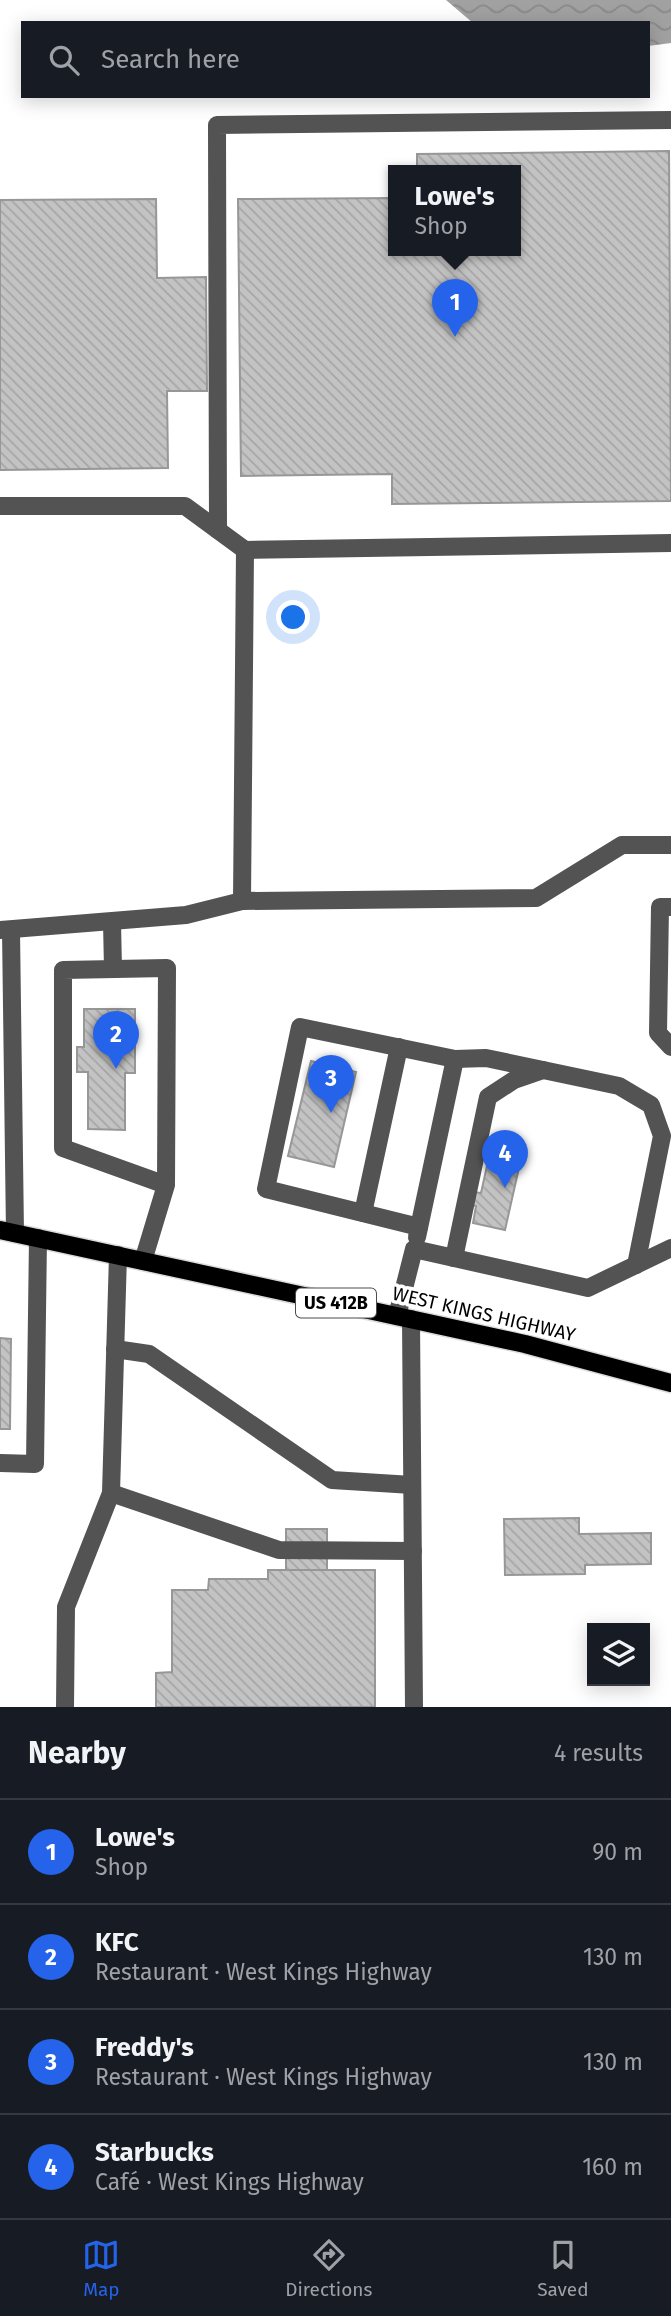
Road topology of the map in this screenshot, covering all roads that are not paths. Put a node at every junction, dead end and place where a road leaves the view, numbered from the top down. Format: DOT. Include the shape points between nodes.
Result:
graph roads {
  1 [pos="671,120"];
  2 [pos="0,506"];
  3 [pos="218,530"];
  4 [pos="671,543"];
  5 [pos="245,550"];
  6 [pos="671,845"];
  7 [pos="242,901"];
  8 [pos="671,908"];
  9 [pos="112,922"];
  10 [pos="6,930"];
  11 [pos="113,969"];
  12 [pos="671,1047"];
  13 [pos="399,1048"];
  14 [pos="456,1059"];
  15 [pos="543,1070"];
  16 [pos="166,1185"];
  17 [pos="363,1213"];
  18 [pos="419,1227"];
  19 [pos="7,1232"];
  20 [pos="38,1238"];
  21 [pos="671,1248"];
  22 [pos="414,1249"];
  23 [pos="118,1255"];
  24 [pos="454,1258"];
  25 [pos="143,1261"];
  26 [pos="636,1265"];
  27 [pos="404,1317"];
  28 [pos="115,1349"];
  29 [pos="671,1383"];
  30 [pos="0,1463"];
  31 [pos="412,1485"];
  32 [pos="111,1493"];
  33 [pos="413,1552"];
  34 [pos="65,1707"];
  35 [pos="414,1707"];
  1 -- 3 [label="lane" via="217,125"];
  2 -- 3 [label="lane" via="186,506"];
  3 -- 5 [label="lane"];
  4 -- 5 [label="lane"];
  5 -- 7 [label="lane"];
  6 -- 7 [label="lane" via="622,845 536,898"];
  7 -- 9 [label="lane" via="187,915"];
  8 -- 12 [label="lane" via="660,908 658,1033"];
  9 -- 10 [label="lane"];
  9 -- 11 [label="lane"];
  10 -- 19 [label="lane"];
  11 -- 16 [label="lane" via="167,968"];
  11 -- 16 [label="lane" via="63,970 63,1148"];
  13 -- 14 [label="lane"];
  13 -- 17 [label="lane"];
  13 -- 17 [label="lane" via="300,1027 266,1189"];
  14 -- 15 [label="lane" via="486,1058"];
  14 -- 18 [label="lane"];
  15 -- 24 [label="lane" via="514,1080 488,1097"];
  15 -- 26 [label="lane" via="619,1086 652,1105 662,1136"];
  16 -- 25 [label="lane"];
  17 -- 18 [label="lane"];
  18 -- 22 [label="lane"];
  19 -- 20 [label="main road, WEST KINGS HIGHWAY / US 412B"];
  20 -- 23 [label="main road, WEST KINGS HIGHWAY / US 412B"];
  20 -- 30 [label="lane" via="36,1464"];
  21 -- 26 [label="lane"];
  22 -- 24 [label="lane"];
  22 -- 27 [label="lane"];
  23 -- 25 [label="main road, WEST KINGS HIGHWAY / US 412B"];
  23 -- 28 [label="lane"];
  24 -- 26 [label="lane" via="589,1288"];
  25 -- 27 [label="main road, WEST KINGS HIGHWAY / US 412B"];
  27 -- 29 [label="main road, WEST KINGS HIGHWAY / US 412B"];
  27 -- 31 [label="lane"];
  28 -- 31 [label="lane" via="149,1354 332,1480"];
  28 -- 32 [label="lane"];
  31 -- 33 [label="lane"];
  32 -- 33 [label="lane" via="279,1550"];
  32 -- 34 [label="lane" via="66,1607"];
  33 -- 35 [label="lane"];
}
